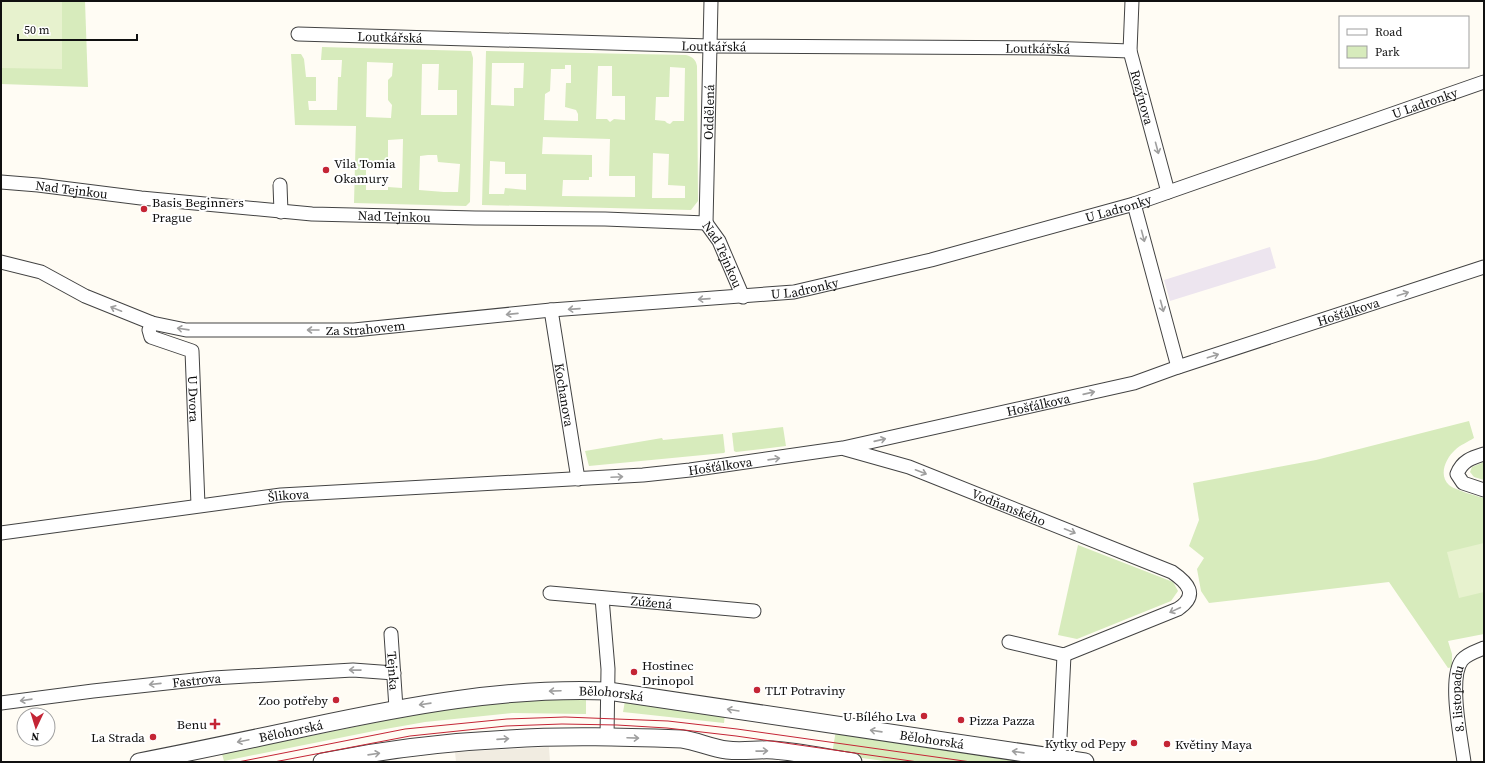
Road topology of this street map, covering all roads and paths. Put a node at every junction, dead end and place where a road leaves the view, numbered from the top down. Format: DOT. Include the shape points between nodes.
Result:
graph roads {
  1 [pos="711,1"];
  2 [pos="1132,1"];
  3 [pos="298,34"];
  4 [pos="710,46"];
  5 [pos="1130,51"];
  6 [pos="1484,82"];
  7 [pos="1,182"];
  8 [pos="280,185"];
  9 [pos="1168,192"];
  10 [pos="1134,204"];
  11 [pos="281,212"];
  12 [pos="706,223"];
  13 [pos="1,262"];
  14 [pos="1484,268"];
  15 [pos="743,297"];
  16 [pos="551,310"];
  17 [pos="152,323"];
  18 [pos="1178,367"];
  19 [pos="843,448"];
  20 [pos="1484,454"];
  21 [pos="578,479"];
  22 [pos="1484,490"];
  23 [pos="198,505"];
  24 [pos="1,533"];
  25 [pos="550,593"];
  26 [pos="602,598"];
  27 [pos="754,611"];
  28 [pos="391,634"];
  29 [pos="1009,642"];
  30 [pos="1484,648"];
  31 [pos="1064,655"];
  32 [pos="394,673"];
  33 [pos="608,691"];
  34 [pos="1,703"];
  35 [pos="396,708"];
  36 [pos="607,737"];
  37 [pos="1059,758"];
  38 [pos="139,762"];
  39 [pos="322,762"];
  40 [pos="853,762"];
  41 [pos="1085,762"];
  42 [pos="1464,762"];
  1 -- 4 [label="street, Oddělená"];
  2 -- 5 [label="street, Rozýnova"];
  3 -- 4 [label="street, Loutkářská"];
  4 -- 5 [label="street, Loutkářská"];
  4 -- 12 [label="street, Oddělená"];
  5 -- 9 [label="street, Rozýnova, one-way"];
  6 -- 9 [label="street, U Ladronky"];
  7 -- 11 [label="street, Nad Tejnkou"];
  8 -- 11 [label="street"];
  9 -- 10 [label="street, U Ladronky"];
  10 -- 15 [label="street, U Ladronky" via="924,262 794,292"];
  10 -- 18 [label="street, one-way"];
  11 -- 12 [label="street, Nad Tejnkou"];
  12 -- 15 [label="street, Nad Tejnkou" via="719,241"];
  17 -- 13 [label="street, Za Strahovem, one-way" via="85,296 41,272"];
  18 -- 14 [label="street, Hošťálkova, one-way"];
  15 -- 16 [label="street, Za Strahovem, one-way"];
  16 -- 17 [label="street, Za Strahovem, one-way" via="354,330 186,330"];
  16 -- 21 [label="street, Kochanova"];
  17 -- 23 [label="street, U Dvora" via="149,330 151,337 192,351"];
  19 -- 18 [label="street, Hošťálkova, one-way" via="1134,383"];
  21 -- 19 [label="street, Hošťálkova, one-way" via="690,470"];
  19 -- 31 [label="street, Vodňanského, one-way" via="917,470 1172,572 1186,582 1188,598 1178,609"];
  20 -- 22 [label="street" via="1468,460 1460,466 1457,474 1463,483"];
  21 -- 23 [label="street, Šlikova" via="281,495"];
  23 -- 24 [label="street, Šlikova"];
  25 -- 26 [label="street, Zúžená"];
  26 -- 27 [label="street, Zúžená"];
  26 -- 33 [label="street"];
  28 -- 32 [label="street, Tejnka"];
  29 -- 31 [label="street"];
  30 -- 42 [label="street, 8. listopadu" via="1463,659 1458,666 1456,677"];
  31 -- 37 [label="street"];
  32 -- 34 [label="street, Fastrova, one-way" via="353,670 213,678"];
  32 -- 35 [label="street, Tejnka"];
  33 -- 35 [label="street, Bělohorská, one-way" via="484,695"];
  33 -- 36 [label="street"];
  37 -- 33 [label="street, Bělohorská, one-way"];
  35 -- 38 [label="street, Bělohorská, one-way"];
  39 -- 36 [label="street, one-way" via="465,742"];
  36 -- 40 [label="street, one-way" via="692,741 722,749 773,750"];
  37 -- 41 [label="street, Bělohorská"];
}
